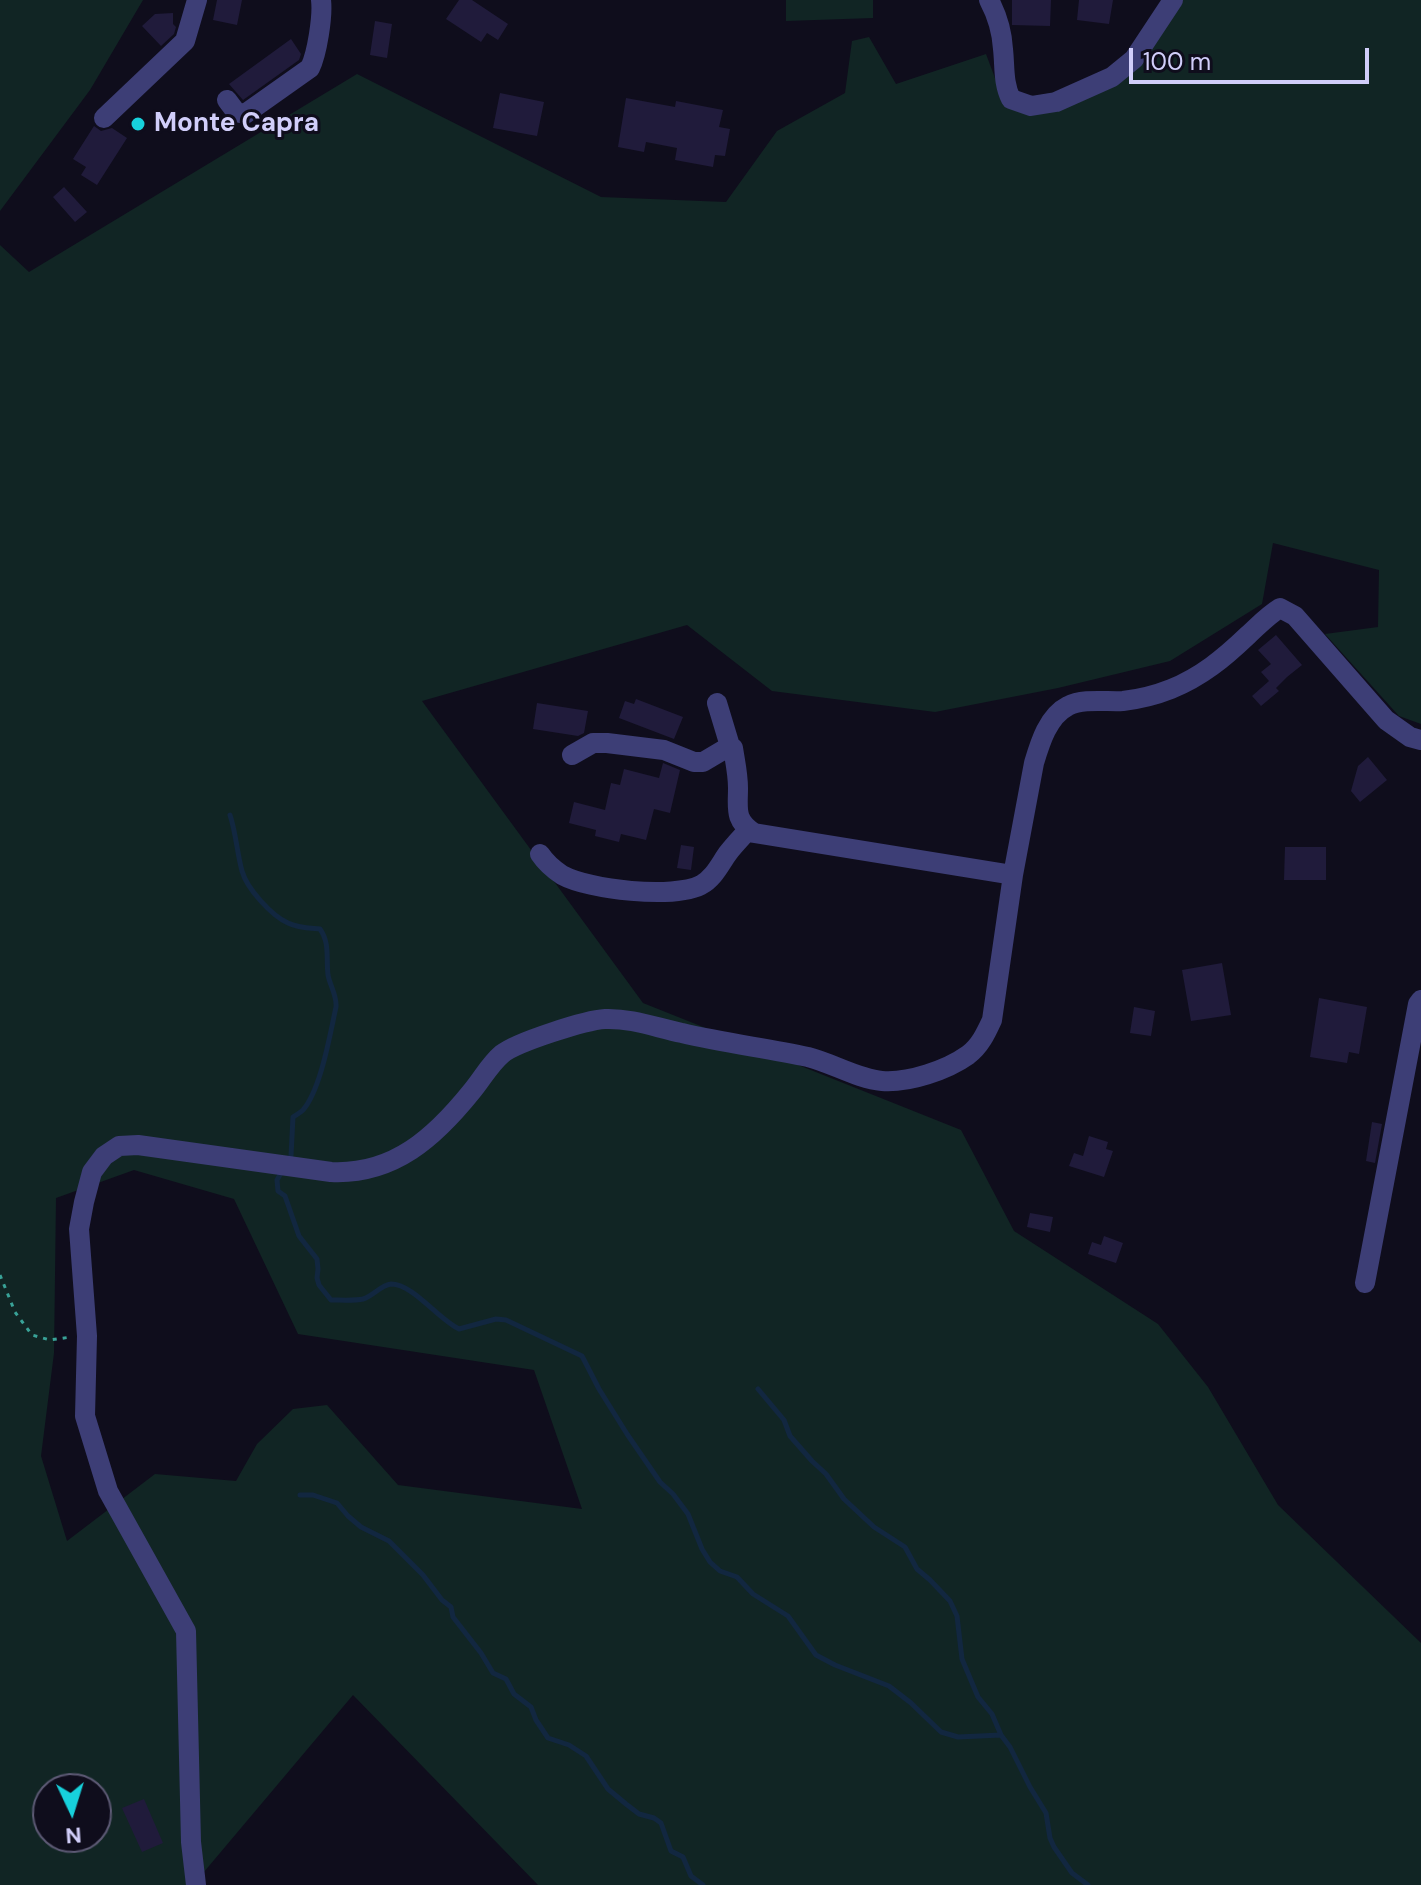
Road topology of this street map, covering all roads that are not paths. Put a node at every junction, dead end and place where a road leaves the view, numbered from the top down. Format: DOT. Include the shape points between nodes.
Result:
graph roads {
  1 [pos="321,0"];
  2 [pos="989,0"];
  3 [pos="1173,0"];
  4 [pos="195,7"];
  5 [pos="227,100"];
  6 [pos="104,118"];
  7 [pos="717,703"];
  8 [pos="1421,740"];
  9 [pos="730,746"];
  10 [pos="572,755"];
  11 [pos="748,830"];
  12 [pos="540,854"];
  13 [pos="1013,875"];
  14 [pos="1421,1000"];
  15 [pos="1365,1283"];
  16 [pos="196,1885"];
  1 -- 5 [label="street" via="323,16 310,68 245,114"];
  2 -- 3 [label="street" via="1003,45 1005,86 1011,99 1031,106 1056,102 1112,77 1134,59"];
  4 -- 6 [label="street" via="185,41"];
  7 -- 9 [label="street"];
  8 -- 13 [label="street" via="1386,720 1295,616 1280,608 1197,677 1152,695 1068,706 1058,715 1037,755"];
  9 -- 10 [label="street" via="703,762 664,750 607,743 593,743"];
  9 -- 11 [label="street" via="736,765 736,805"];
  11 -- 12 [label="street" via="708,880 667,892 574,880"];
  11 -- 13 [label="street"];
  13 -- 16 [label="street" via="992,1020 970,1054 938,1071 881,1081 808,1057 605,1019 519,1043 492,1063 449,1120 397,1159 366,1170 331,1172 138,1145 119,1146 104,1156 92,1172 79,1229 87,1336 85,1416 108,1491 186,1631"];
  14 -- 15 [label="street"];
}
